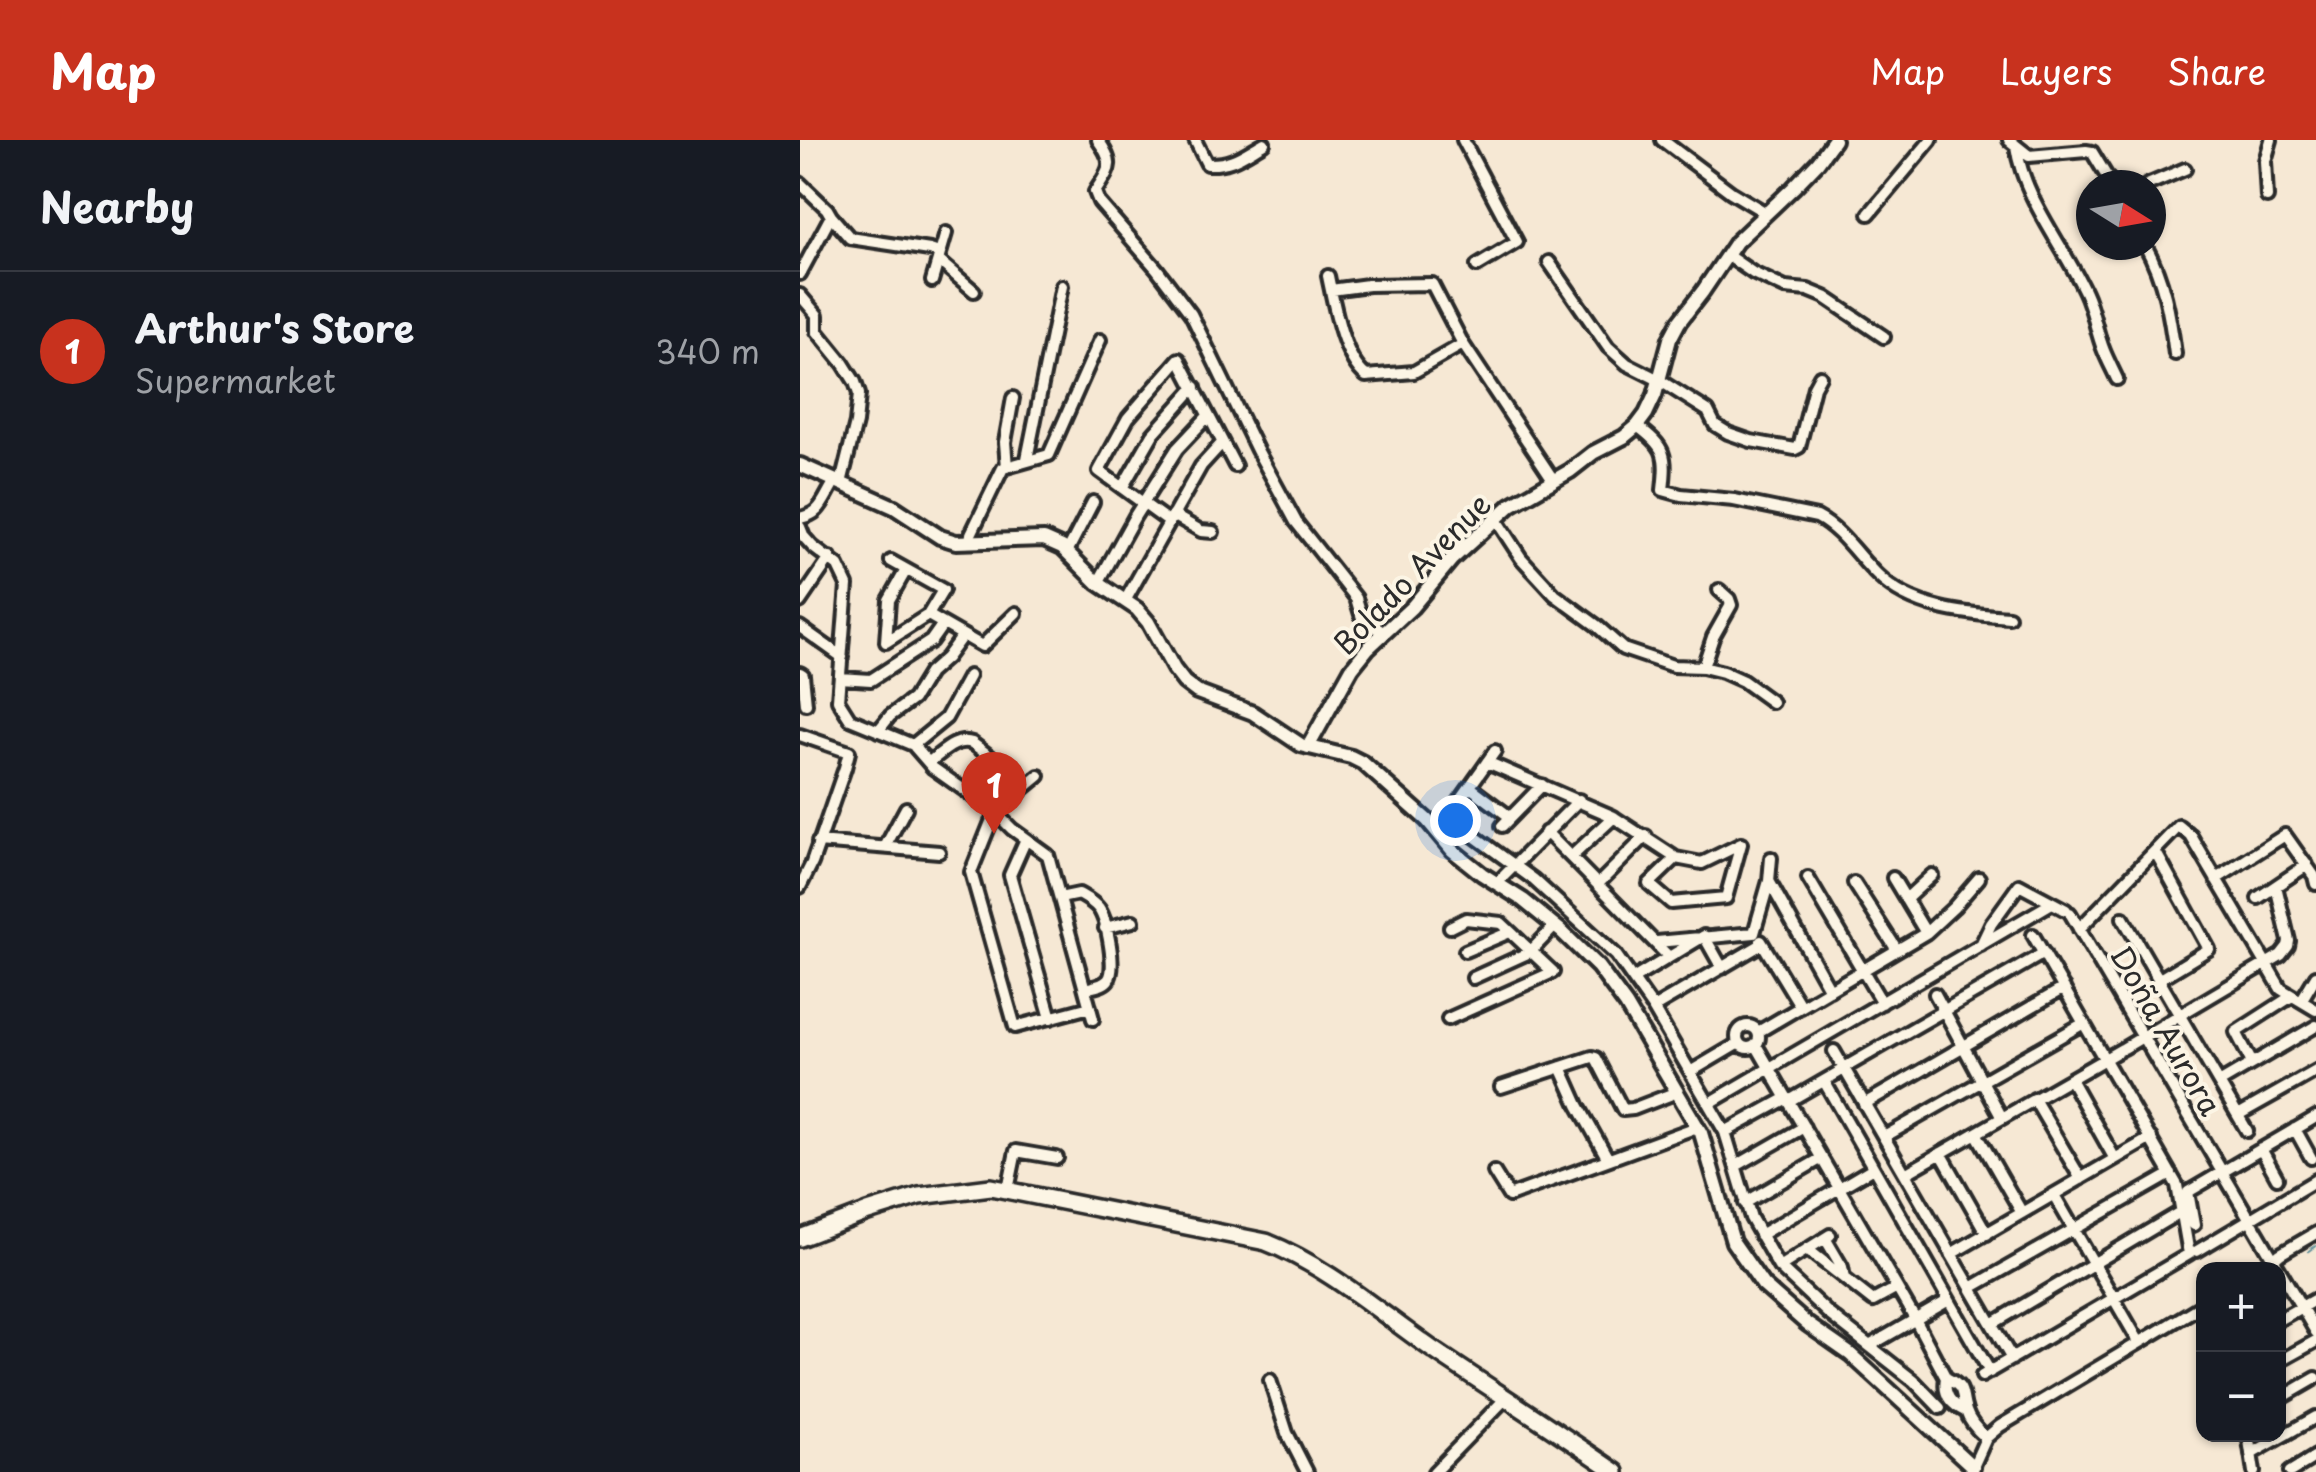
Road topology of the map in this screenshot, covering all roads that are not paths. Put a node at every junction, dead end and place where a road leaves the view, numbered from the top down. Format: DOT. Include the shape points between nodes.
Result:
graph roads {
  1 [pos="1098,140"];
  2 [pos="1195,140"];
  3 [pos="1463,140"];
  4 [pos="1662,140"];
  5 [pos="1834,140"];
  6 [pos="1932,140"];
  7 [pos="2271,140"];
  8 [pos="1264,142"];
  9 [pos="2012,143"];
  10 [pos="2185,169"];
  11 [pos="2103,170"];
  12 [pos="2166,177"];
  13 [pos="800,183"];
  14 [pos="2266,197"];
  15 [pos="1766,213"];
  16 [pos="1869,214"];
  17 [pos="831,216"];
  18 [pos="946,232"];
  19 [pos="1727,255"];
  20 [pos="938,257"];
  21 [pos="2153,260"];
  22 [pos="1549,262"];
  23 [pos="1477,266"];
  24 [pos="800,274"];
  25 [pos="1328,276"];
  26 [pos="932,280"];
  27 [pos="1062,286"];
  28 [pos="1331,290"];
  29 [pos="974,291"];
  30 [pos="800,295"];
  31 [pos="1884,338"];
  32 [pos="1100,340"];
  33 [pos="1462,344"];
  34 [pos="2174,354"];
  35 [pos="1820,376"];
  36 [pos="1660,380"];
  37 [pos="2117,380"];
  38 [pos="1195,387"];
  39 [pos="1012,398"];
  40 [pos="1208,416"];
  41 [pos="1637,426"];
  42 [pos="1222,443"];
  43 [pos="1027,460"];
  44 [pos="1235,466"];
  45 [pos="801,467"];
  46 [pos="1007,467"];
  47 [pos="1554,481"];
  48 [pos="836,485"];
  49 [pos="1122,488"];
  50 [pos="1093,502"];
  51 [pos="1144,504"];
  52 [pos="800,518"];
  53 [pos="1171,518"];
  54 [pos="1495,518"];
  55 [pos="800,527"];
  56 [pos="1213,532"];
  57 [pos="970,542"];
  58 [pos="1066,552"];
  59 [pos="830,558"];
  60 [pos="892,561"];
  61 [pos="906,570"];
  62 [pos="1098,583"];
  63 [pos="1719,590"];
  64 [pos="1124,601"];
  65 [pos="800,602"];
  66 [pos="1016,613"];
  67 [pos="928,614"];
  68 [pos="2009,616"];
  69 [pos="943,624"];
  70 [pos="800,627"];
  71 [pos="1384,633"];
  72 [pos="962,636"];
  73 [pos="842,657"];
  74 [pos="1703,667"];
  75 [pos="800,673"];
  76 [pos="969,676"];
  77 [pos="840,678"];
  78 [pos="1772,702"];
  79 [pos="806,704"];
  80 [pos="878,730"];
  81 [pos="800,735"];
  82 [pos="914,745"];
  83 [pos="1308,747"];
  84 [pos="1495,751"];
  85 [pos="929,762"];
  86 [pos="1487,762"];
  87 [pos="1039,776"];
  88 [pos="1027,784"];
  89 [pos="1542,785"];
  90 [pos="1470,787"];
  91 [pos="1579,800"];
  92 [pos="906,808"];
  93 [pos="995,812"];
  94 [pos="1614,816"];
  95 [pos="1546,832"];
  96 [pos="1646,836"];
  97 [pos="1026,839"];
  98 [pos="818,842"];
  99 [pos="884,847"];
  100 [pos="2155,851"];
  101 [pos="939,852"];
  102 [pos="1571,858"];
  103 [pos="1676,858"];
  104 [pos="1771,858"];
  105 [pos="1736,861"];
  106 [pos="1702,863"];
  107 [pos="1514,864"];
  108 [pos="2307,866"];
  109 [pos="1932,875"];
  110 [pos="1808,878"];
  111 [pos="1893,878"];
  112 [pos="1979,878"];
  113 [pos="2216,879"];
  114 [pos="802,880"];
  115 [pos="1769,881"];
  116 [pos="1497,883"];
  117 [pos="1854,883"];
  118 [pos="1598,884"];
  119 [pos="2316,884"];
  120 [pos="2276,886"];
  121 [pos="1060,898"];
  122 [pos="2258,898"];
  123 [pos="1906,899"];
  124 [pos="2052,903"];
  125 [pos="2123,918"];
  126 [pos="1133,922"];
  127 [pos="1555,926"];
  128 [pos="1450,927"];
  129 [pos="1105,928"];
  130 [pos="2079,930"];
  131 [pos="1510,932"];
  132 [pos="1754,933"];
  133 [pos="1926,933"];
  134 [pos="2034,935"];
  135 [pos="1704,936"];
  136 [pos="1657,942"];
  137 [pos="1762,944"];
  138 [pos="1980,946"];
  139 [pos="1465,950"];
  140 [pos="1897,950"];
  141 [pos="1530,952"];
  142 [pos="2044,952"];
  143 [pos="1670,957"];
  144 [pos="2266,965"];
  145 [pos="1722,968"];
  146 [pos="1863,970"];
  147 [pos="2316,976"];
  148 [pos="1473,978"];
  149 [pos="1633,979"];
  150 [pos="2158,980"];
  151 [pos="2064,988"];
  152 [pos="1085,989"];
  153 [pos="1830,990"];
  154 [pos="1935,994"];
  155 [pos="2296,998"];
  156 [pos="1882,1003"];
  157 [pos="1653,1008"];
  158 [pos="1801,1008"];
  159 [pos="2316,1010"];
  160 [pos="1944,1011"];
  161 [pos="2179,1015"];
  162 [pos="1051,1018"];
  163 [pos="1448,1019"];
  164 [pos="2084,1024"];
  165 [pos="2316,1026"];
  166 [pos="1758,1032"];
  167 [pos="2142,1037"];
  168 [pos="1739,1043"];
  169 [pos="1756,1045"];
  170 [pos="1964,1046"];
  171 [pos="1834,1051"];
  172 [pos="2104,1058"];
  173 [pos="2252,1063"];
  174 [pos="1561,1067"];
  175 [pos="1770,1068"];
  176 [pos="1842,1070"];
  177 [pos="2316,1071"];
  178 [pos="1690,1072"];
  179 [pos="2070,1079"];
  180 [pos="1984,1080"];
  181 [pos="1824,1082"];
  182 [pos="2218,1083"];
  183 [pos="1501,1087"];
  184 [pos="1677,1092"];
  185 [pos="2034,1099"];
  186 [pos="1788,1100"];
  187 [pos="1710,1103"];
  188 [pos="1864,1104"];
  189 [pos="2238,1116"];
  190 [pos="2002,1118"];
  191 [pos="2316,1118"];
  192 [pos="1697,1127"];
  193 [pos="1804,1127"];
  194 [pos="2296,1130"];
  195 [pos="1726,1132"];
  196 [pos="2247,1132"];
  197 [pos="1976,1133"];
  198 [pos="1884,1138"];
  199 [pos="2151,1138"];
  200 [pos="2261,1150"];
  201 [pos="1941,1154"];
  202 [pos="1057,1158"];
  203 [pos="1822,1158"];
  204 [pos="2311,1158"];
  205 [pos="1608,1159"];
  206 [pos="2115,1159"];
  207 [pos="1736,1166"];
  208 [pos="1873,1168"];
  209 [pos="1494,1172"];
  210 [pos="2222,1172"];
  211 [pos="1905,1174"];
  212 [pos="2171,1174"];
  213 [pos="2277,1178"];
  214 [pos="2081,1179"];
  215 [pos="2316,1180"];
  216 [pos="1840,1188"];
  217 [pos="1008,1190"];
  218 [pos="2054,1195"];
  219 [pos="1745,1203"];
  220 [pos="2182,1211"];
  221 [pos="2022,1213"];
  222 [pos="2249,1219"];
  223 [pos="2194,1225"];
  224 [pos="2073,1229"];
  225 [pos="2316,1233"];
  226 [pos="1986,1234"];
  227 [pos="1760,1235"];
  228 [pos="800,1238"];
  229 [pos="1807,1249"];
  230 [pos="2197,1251"];
  231 [pos="1951,1254"];
  232 [pos="2274,1260"];
  233 [pos="2272,1262"];
  234 [pos="2093,1263"];
  235 [pos="1779,1267"];
  236 [pos="1844,1278"];
  237 [pos="1898,1288"];
  238 [pos="1971,1288"];
  239 [pos="2114,1299"];
  240 [pos="2316,1299"];
  241 [pos="1949,1300"];
  242 [pos="2302,1308"];
  243 [pos="2196,1309"];
  244 [pos="2286,1316"];
  245 [pos="1915,1319"];
  246 [pos="1992,1324"];
  247 [pos="2316,1332"];
  248 [pos="2316,1341"];
  249 [pos="2139,1342"];
  250 [pos="1871,1345"];
  251 [pos="2286,1358"];
  252 [pos="2012,1359"];
  253 [pos="2316,1378"];
  254 [pos="1270,1380"];
  255 [pos="2286,1395"];
  256 [pos="1506,1398"];
  257 [pos="1940,1408"];
  258 [pos="2316,1417"];
  259 [pos="1986,1438"];
  260 [pos="2249,1442"];
  261 [pos="2251,1454"];
  262 [pos="2316,1456"];
  263 [pos="1972,1469"];
  264 [pos="1307,1472"];
  265 [pos="1434,1472"];
  266 [pos="1616,1472"];
  267 [pos="2254,1472"];
  268 [pos="2290,1472"];
  1 -- 71 [label="street" via="1110,159 1095,192 1099,202 1191,314 1296,522 1356,598 1362,618"];
  2 -- 8 [label="street" via="1207,164 1224,164"];
  3 -- 23 [label="street" via="1517,242"];
  4 -- 15 [label="street"];
  5 -- 15 [label="street"];
  6 -- 16 [label="street"];
  7 -- 14 [label="street"];
  9 -- 11 [label="street" via="2030,156 2086,150"];
  9 -- 37 [label="street" via="2042,217 2088,297"];
  10 -- 12 [label="street"];
  13 -- 17 [label="street"];
  15 -- 19 [label="street"];
  17 -- 20 [label="street" via="850,238 930,250"];
  17 -- 24 [label="street"];
  18 -- 20 [label="street"];
  19 -- 31 [label="street" via="1785,288 1824,296"];
  19 -- 36 [label="street" via="1679,322"];
  20 -- 26 [label="street"];
  20 -- 29 [label="street"];
  21 -- 34 [label="street"];
  22 -- 36 [label="street" via="1608,347"];
  25 -- 28 [label="street"];
  27 -- 43 [label="street"];
  28 -- 33 [label="street" via="1432,284"];
  28 -- 33 [label="street" via="1345,342 1366,376 1414,372"];
  30 -- 48 [label="street" via="858,394"];
  32 -- 43 [label="street" via="1048,455"];
  33 -- 47 [label="street"];
  35 -- 36 [label="street" via="1795,448 1728,433 1708,411"];
  36 -- 41 [label="street"];
  38 -- 40 [label="street"];
  38 -- 49 [label="street" via="1153,434"];
  38 -- 49 [label="street" via="1179,360 1128,418 1099,471"];
  39 -- 46 [label="street"];
  40 -- 42 [label="street"];
  40 -- 51 [label="street"];
  41 -- 47 [label="street, Bolado Avenue"];
  41 -- 68 [label="street" via="1665,454 1663,490 1817,517 1898,592 1962,614"];
  42 -- 44 [label="street"];
  42 -- 53 [label="street"];
  43 -- 46 [label="street"];
  45 -- 48 [label="street"];
  46 -- 57 [label="street"];
  47 -- 54 [label="street, Bolado Avenue"];
  48 -- 52 [label="street" via="816,512"];
  48 -- 57 [label="street" via="894,507 940,537"];
  49 -- 51 [label="street"];
  50 -- 58 [label="street"];
  51 -- 53 [label="street"];
  51 -- 62 [label="street"];
  53 -- 56 [label="street"];
  53 -- 64 [label="street"];
  54 -- 71 [label="street, Bolado Avenue"];
  54 -- 74 [label="street" via="1555,596 1623,648 1666,664"];
  55 -- 59 [label="street"];
  57 -- 58 [label="street" via="1044,539"];
  58 -- 62 [label="street"];
  59 -- 65 [label="street"];
  59 -- 73 [label="street" via="847,585"];
  60 -- 61 [label="street"];
  61 -- 67 [label="street" via="943,590"];
  61 -- 67 [label="street" via="889,600 886,642"];
  62 -- 64 [label="street"];
  63 -- 74 [label="street" via="1731,605"];
  64 -- 83 [label="street" via="1148,622 1184,682"];
  66 -- 72 [label="street" via="982,646"];
  67 -- 69 [label="street"];
  69 -- 72 [label="street"];
  69 -- 77 [label="street" via="931,640 871,680"];
  70 -- 73 [label="street"];
  71 -- 83 [label="street, Bolado Avenue" via="1352,668"];
  72 -- 80 [label="street" via="913,699"];
  73 -- 77 [label="street"];
  74 -- 78 [label="street" via="1742,681"];
  75 -- 79 [label="street"];
  76 -- 82 [label="street" via="946,718"];
  77 -- 80 [label="street" via="838,700 850,719"];
  80 -- 82 [label="street"];
  81 -- 98 [label="street" via="848,752"];
  82 -- 85 [label="street"];
  83 -- 116 [label="street" via="1363,763 1452,850"];
  84 -- 86 [label="street"];
  85 -- 88 [label="street" via="964,740"];
  85 -- 93 [label="street"];
  86 -- 89 [label="street"];
  86 -- 90 [label="street"];
  87 -- 88 [label="street"];
  88 -- 93 [label="street"];
  89 -- 90 [label="street" via="1506,822"];
  89 -- 91 [label="street"];
  90 -- 107 [label="street" via="1446,820"];
  91 -- 94 [label="street"];
  91 -- 95 [label="street"];
  92 -- 99 [label="street"];
  93 -- 97 [label="street"];
  93 -- 162 [label="street" via="971,872 1015,1027"];
  94 -- 96 [label="street"];
  94 -- 102 [label="street"];
  95 -- 102 [label="street"];
  95 -- 107 [label="street"];
  96 -- 103 [label="street"];
  96 -- 118 [label="street"];
  97 -- 121 [label="street" via="1048,854"];
  97 -- 162 [label="street" via="1010,875"];
  98 -- 99 [label="street"];
  98 -- 114 [label="street"];
  99 -- 101 [label="street"];
  100 -- 113 [label="street" via="2179,826"];
  100 -- 130 [label="street"];
  100 -- 150 [label="street" via="2210,949"];
  102 -- 118 [label="street"];
  103 -- 105 [label="street" via="1649,884 1671,903 1726,898"];
  103 -- 106 [label="street"];
  104 -- 115 [label="street"];
  105 -- 106 [label="street"];
  105 -- 106 [label="street" via="1741,844"];
  107 -- 116 [label="street"];
  107 -- 149 [label="street" via="1601,940"];
  108 -- 113 [label="street" via="2285,835"];
  108 -- 119 [label="street"];
  108 -- 120 [label="street"];
  109 -- 123 [label="street"];
  110 -- 146 [label="street"];
  111 -- 123 [label="street"];
  112 -- 133 [label="street"];
  113 -- 144 [label="street"];
  115 -- 132 [label="street"];
  115 -- 153 [label="street"];
  116 -- 127 [label="street"];
  117 -- 140 [label="street"];
  118 -- 136 [label="street"];
  120 -- 122 [label="street"];
  120 -- 144 [label="street" via="2288,946"];
  121 -- 129 [label="street" via="1079,894 1096,904"];
  121 -- 152 [label="street"];
  123 -- 133 [label="street"];
  124 -- 130 [label="street, Doña Aurora"];
  124 -- 138 [label="street"];
  124 -- 138 [label="street" via="2020,884"];
  125 -- 150 [label="street"];
  126 -- 129 [label="street"];
  127 -- 141 [label="street"];
  127 -- 184 [label="street" via="1626,1005"];
  128 -- 131 [label="street" via="1466,919 1494,921"];
  129 -- 152 [label="street" via="1110,978"];
  130 -- 167 [label="street, Doña Aurora"];
  131 -- 139 [label="street"];
  131 -- 141 [label="street"];
  132 -- 135 [label="street"];
  132 -- 137 [label="street"];
  133 -- 140 [label="street"];
  134 -- 142 [label="street"];
  135 -- 136 [label="street"];
  135 -- 143 [label="street"];
  135 -- 145 [label="street"];
  136 -- 143 [label="street"];
  137 -- 145 [label="street"];
  137 -- 158 [label="street"];
  138 -- 156 [label="street"];
  140 -- 146 [label="street"];
  141 -- 148 [label="street"];
  141 -- 163 [label="street" via="1553,972"];
  142 -- 151 [label="street"];
  142 -- 160 [label="street"];
  143 -- 149 [label="street"];
  144 -- 155 [label="street" via="2281,989"];
  144 -- 161 [label="street"];
  145 -- 157 [label="street"];
  146 -- 153 [label="street"];
  146 -- 156 [label="street"];
  147 -- 155 [label="street"];
  149 -- 157 [label="street"];
  150 -- 161 [label="street"];
  151 -- 164 [label="street"];
  151 -- 170 [label="street"];
  152 -- 162 [label="street" via="1091,1013"];
  153 -- 158 [label="street"];
  154 -- 160 [label="street"];
  155 -- 159 [label="street"];
  155 -- 173 [label="street" via="2236,1032"];
  156 -- 175 [label="street"];
  157 -- 178 [label="street"];
  158 -- 166 [label="street"];
  160 -- 170 [label="street"];
  160 -- 176 [label="street"];
  161 -- 167 [label="street"];
  161 -- 182 [label="street"];
  164 -- 172 [label="street"];
  164 -- 180 [label="street"];
  165 -- 173 [label="street"];
  166 -- 168 [label="street" via="1743,1027"];
  166 -- 169 [label="street"];
  167 -- 172 [label="street"];
  167 -- 210 [label="street, Doña Aurora"];
  168 -- 169 [label="street"];
  168 -- 178 [label="street"];
  169 -- 175 [label="street"];
  170 -- 180 [label="street"];
  170 -- 188 [label="street"];
  171 -- 176 [label="street"];
  172 -- 179 [label="street"];
  172 -- 199 [label="street"];
  173 -- 182 [label="street"];
  174 -- 183 [label="street"];
  174 -- 184 [label="street" via="1596,1058 1623,1110"];
  174 -- 205 [label="street"];
  175 -- 186 [label="street"];
  175 -- 187 [label="street"];
  176 -- 181 [label="street"];
  176 -- 188 [label="street"];
  177 -- 189 [label="street"];
  178 -- 187 [label="street"];
  179 -- 185 [label="street"];
  179 -- 206 [label="street"];
  180 -- 190 [label="street"];
  180 -- 198 [label="street"];
  181 -- 186 [label="street"];
  181 -- 208 [label="street"];
  182 -- 189 [label="street"];
  184 -- 192 [label="street"];
  185 -- 190 [label="street"];
  185 -- 214 [label="street"];
  186 -- 193 [label="street"];
  186 -- 195 [label="street"];
  187 -- 195 [label="street"];
  188 -- 198 [label="street"];
  189 -- 196 [label="street"];
  190 -- 197 [label="street"];
  191 -- 194 [label="street"];
  192 -- 205 [label="street"];
  192 -- 263 [label="street" via="1733,1242 1764,1285 1850,1354"];
  193 -- 203 [label="street"];
  193 -- 207 [label="street"];
  194 -- 200 [label="street"];
  194 -- 204 [label="street"];
  195 -- 207 [label="street"];
  197 -- 201 [label="street"];
  197 -- 221 [label="street"];
  198 -- 211 [label="street"];
  199 -- 206 [label="street"];
  199 -- 212 [label="street"];
  200 -- 210 [label="street"];
  200 -- 213 [label="street"];
  201 -- 211 [label="street"];
  201 -- 226 [label="street"];
  202 -- 217 [label="street" via="1016,1150"];
  203 -- 216 [label="street"];
  203 -- 219 [label="street"];
  205 -- 209 [label="street" via="1508,1196"];
  206 -- 214 [label="street"];
  207 -- 219 [label="street"];
  208 -- 216 [label="street"];
  208 -- 241 [label="street"];
  210 -- 222 [label="street, Doña Aurora"];
  210 -- 223 [label="street" via="2188,1192"];
  211 -- 231 [label="street"];
  212 -- 220 [label="street"];
  212 -- 224 [label="street"];
  214 -- 218 [label="street"];
  215 -- 222 [label="street"];
  216 -- 227 [label="street"];
  216 -- 237 [label="street"];
  217 -- 228 [label="main road" via="919,1196"];
  217 -- 256 [label="main road" via="1284,1250"];
  218 -- 221 [label="street"];
  218 -- 224 [label="street"];
  219 -- 227 [label="street"];
  220 -- 234 [label="street"];
  220 -- 239 [label="street" via="2189,1254"];
  221 -- 226 [label="street"];
  222 -- 230 [label="street"];
  222 -- 232 [label="street, Doña Aurora"];
  224 -- 234 [label="street"];
  224 -- 238 [label="street"];
  225 -- 232 [label="street"];
  226 -- 231 [label="street"];
  227 -- 235 [label="street"];
  229 -- 235 [label="street"];
  229 -- 236 [label="street"];
  229 -- 236 [label="street" via="1827,1237"];
  231 -- 238 [label="street"];
  232 -- 233 [label="street"];
  232 -- 242 [label="street, Doña Aurora"];
  234 -- 239 [label="street"];
  234 -- 246 [label="street"];
  235 -- 250 [label="street"];
  236 -- 237 [label="street" via="1874,1301"];
  237 -- 245 [label="street"];
  238 -- 246 [label="street"];
  239 -- 249 [label="street"];
  239 -- 252 [label="street"];
  240 -- 242 [label="street"];
  241 -- 245 [label="street"];
  241 -- 252 [label="street" via="1986,1374"];
  242 -- 244 [label="street"];
  242 -- 247 [label="street, Doña Aurora"];
  243 -- 249 [label="street"];
  245 -- 250 [label="street"];
  245 -- 259 [label="street"];
  246 -- 252 [label="street"];
  248 -- 251 [label="street"];
  249 -- 259 [label="street"];
  250 -- 257 [label="street"];
  253 -- 255 [label="street"];
  254 -- 264 [label="street" via="1286,1434"];
  256 -- 265 [label="street"];
  256 -- 266 [label="main road"];
  258 -- 261 [label="street"];
  259 -- 263 [label="street"];
  260 -- 261 [label="street"];
  261 -- 267 [label="street"];
  262 -- 268 [label="street"];
}
